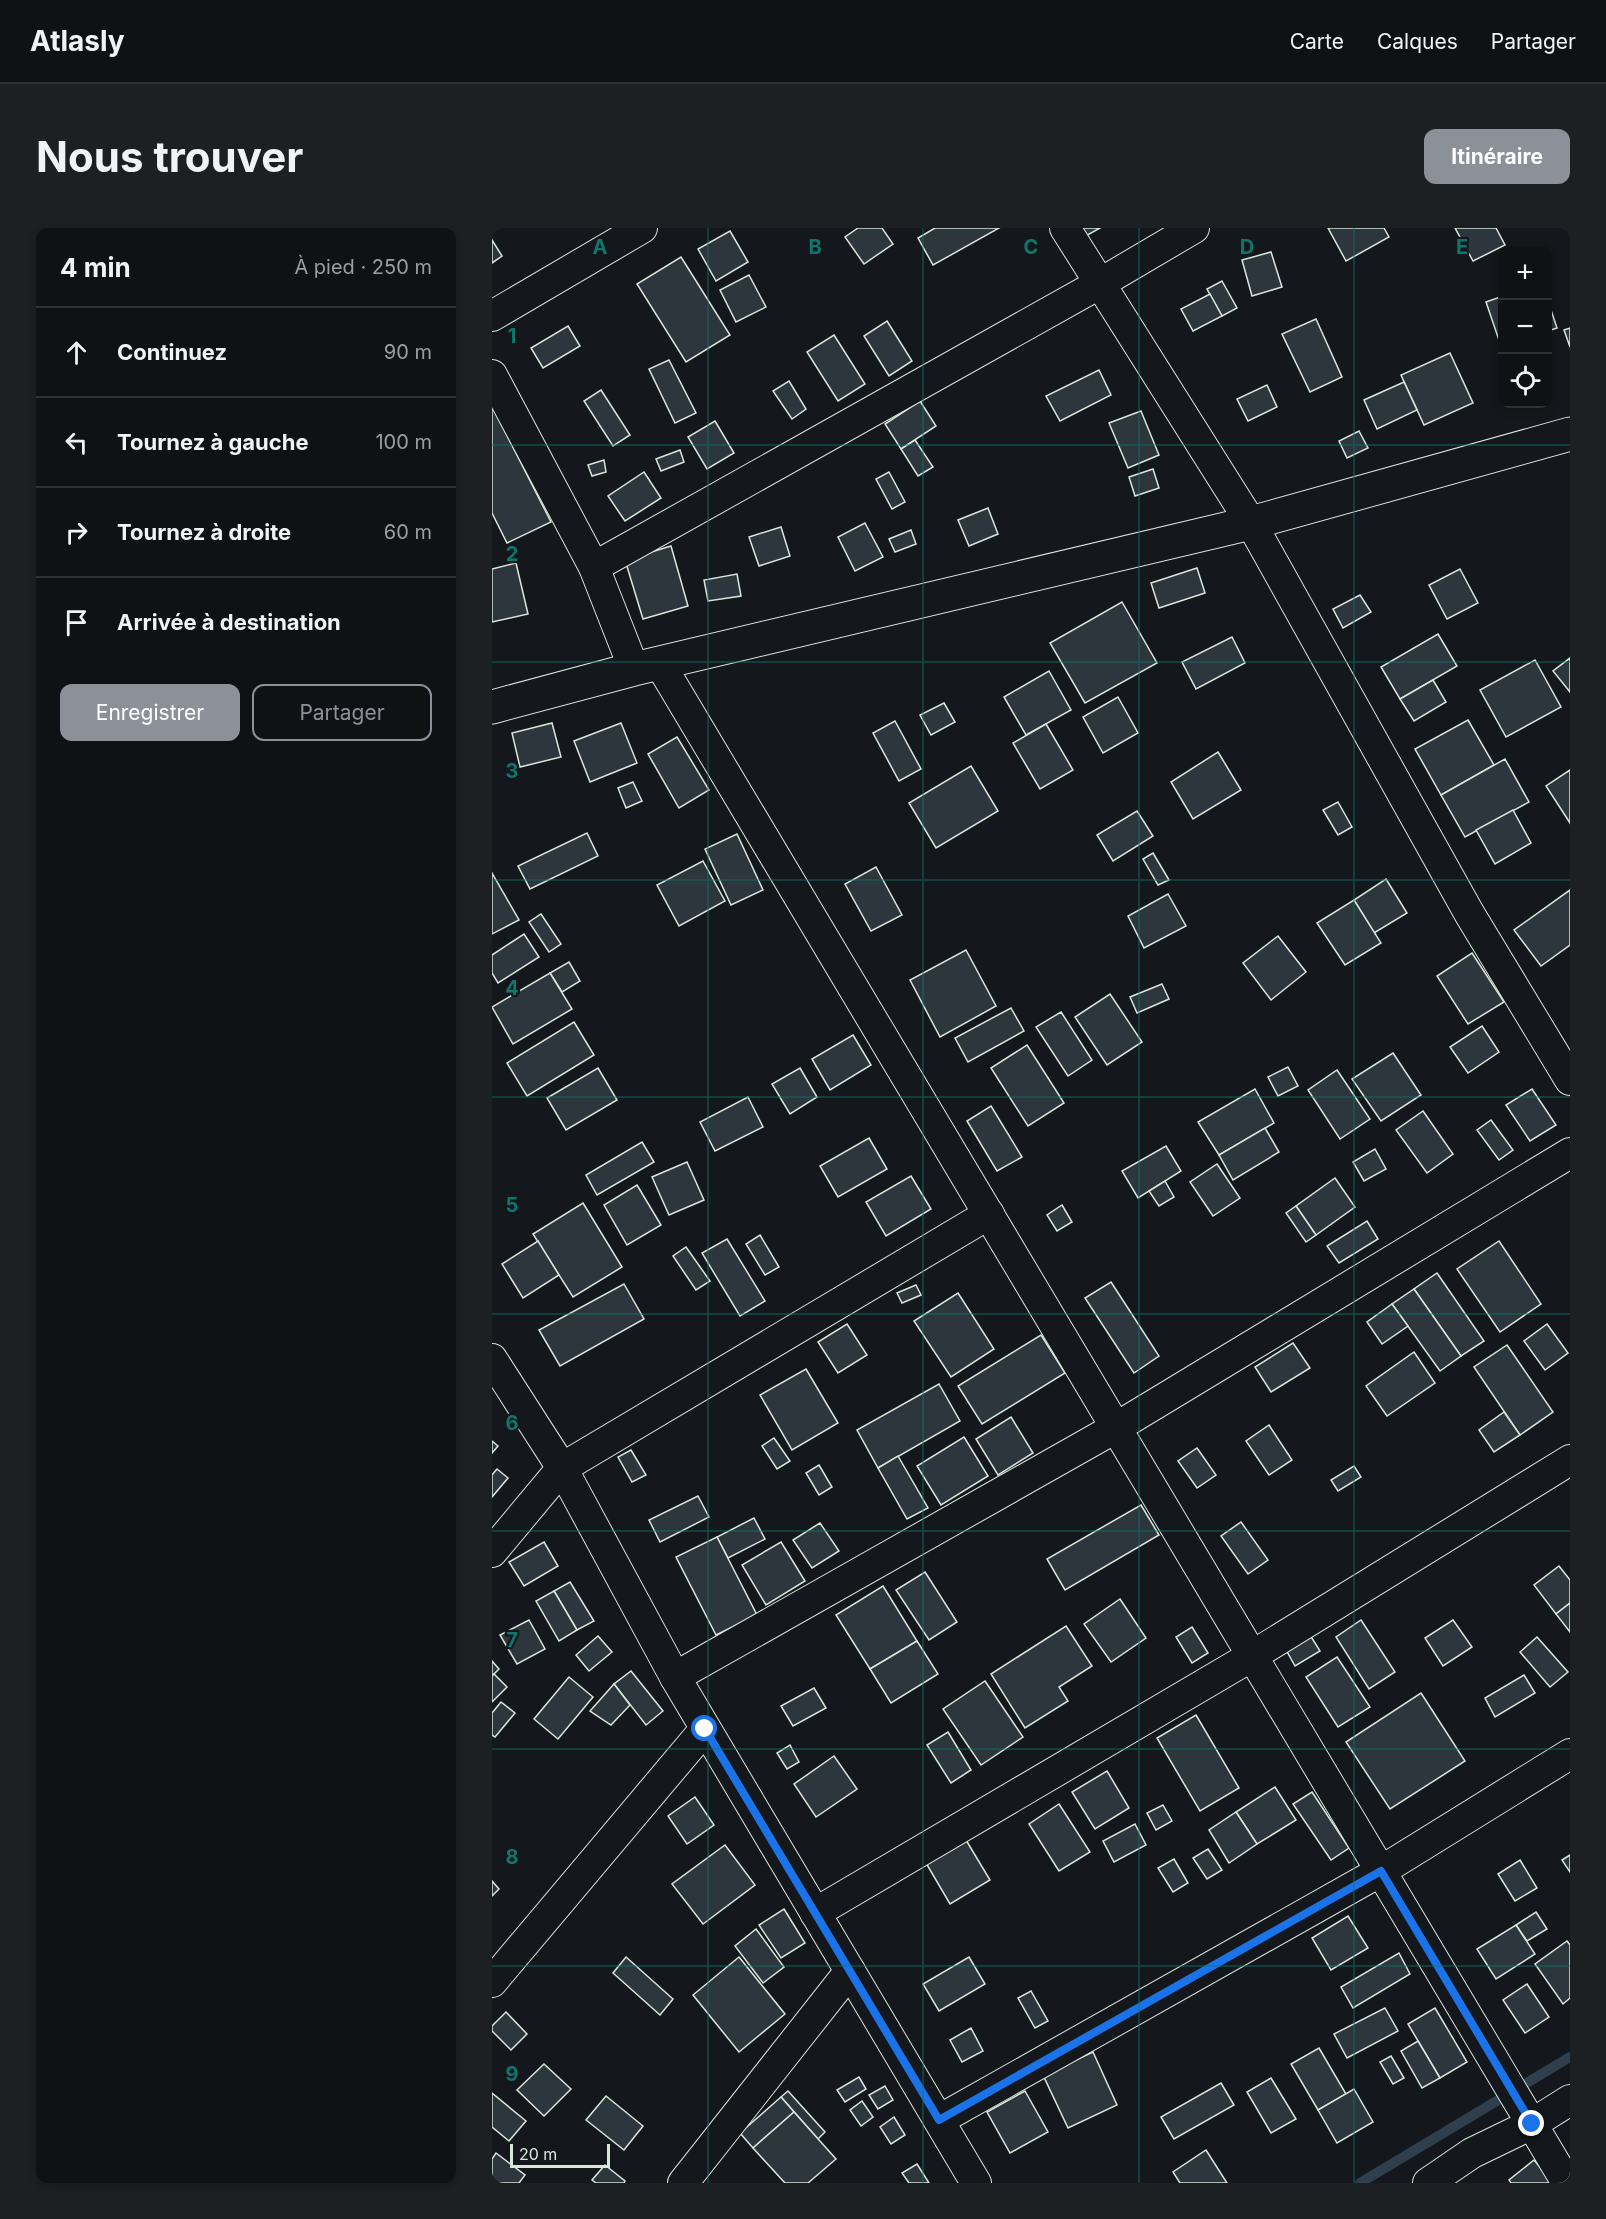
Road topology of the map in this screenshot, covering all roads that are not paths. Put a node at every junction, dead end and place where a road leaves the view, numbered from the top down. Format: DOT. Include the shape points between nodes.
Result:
graph roads {
  1 [pos="642,228"];
  2 [pos="1065,228"];
  3 [pos="1194,228"];
  4 [pos="1099,284"];
  5 [pos="492,316"];
  6 [pos="492,375"];
  7 [pos="1570,434"];
  8 [pos="1251,523"];
  9 [pos="594,567"];
  10 [pos="647,667"];
  11 [pos="492,707"];
  12 [pos="1570,1080"];
  13 [pos="1570,1153"];
  14 [pos="989,1214"];
  15 [pos="492,1359"];
  16 [pos="1117,1427"];
  17 [pos="1570,1460"];
  18 [pos="562,1468"];
  19 [pos="492,1552"];
  20 [pos="1252,1656"];
  21 [pos="675,1677"];
  22 [pos="705,1729"];
  23 [pos="1570,1754"];
  24 [pos="1381,1871"];
  25 [pos="815,1913"];
  26 [pos="850,1971"];
  27 [pos="492,1982"];
  28 [pos="1570,2100"];
  29 [pos="1527,2116"];
  30 [pos="939,2120"];
  31 [pos="683,2183"];
  32 [pos="976,2183"];
  33 [pos="1428,2183"];
  34 [pos="1567,2183"];
  1 -- 5 [label="street"];
  2 -- 4 [label="street"];
  3 -- 4 [label="street"];
  4 -- 8 [label="street"];
  4 -- 9 [label="street"];
  6 -- 9 [label="street"];
  7 -- 8 [label="street"];
  8 -- 10 [label="street"];
  8 -- 12 [label="street" via="1469,913"];
  9 -- 10 [label="street"];
  10 -- 11 [label="street"];
  10 -- 14 [label="street"];
  13 -- 16 [label="street"];
  14 -- 16 [label="street"];
  14 -- 18 [label="street"];
  15 -- 18 [label="street"];
  16 -- 20 [label="street"];
  16 -- 21 [label="street"];
  17 -- 20 [label="street"];
  18 -- 19 [label="street"];
  18 -- 21 [label="street"];
  20 -- 24 [label="street"];
  20 -- 25 [label="street"];
  21 -- 22 [label="street"];
  22 -- 25 [label="street"];
  22 -- 27 [label="street"];
  23 -- 24 [label="street"];
  24 -- 29 [label="street"];
  24 -- 30 [label="street"];
  25 -- 26 [label="street"];
  26 -- 30 [label="street"];
  26 -- 31 [label="street"];
  28 -- 29 [label="street"];
  29 -- 33 [label="street"];
  29 -- 34 [label="street"];
  30 -- 32 [label="street"];
}
